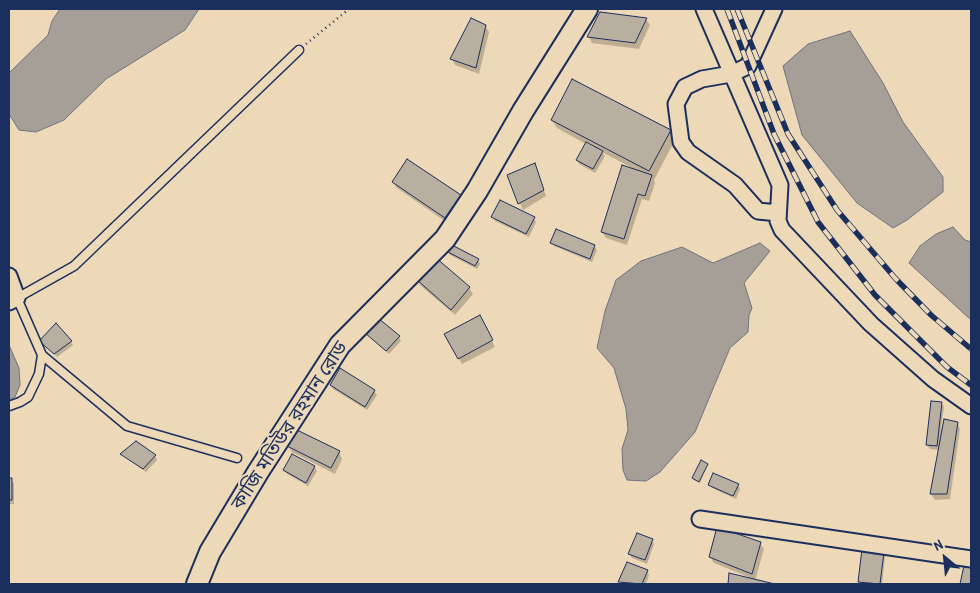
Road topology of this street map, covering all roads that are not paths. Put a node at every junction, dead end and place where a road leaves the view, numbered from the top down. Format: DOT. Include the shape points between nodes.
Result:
graph roads {
  1 [pos="587,9"];
  2 [pos="704,9"];
  3 [pos="774,9"];
  4 [pos="299,50"];
  5 [pos="731,74"];
  6 [pos="778,213"];
  7 [pos="9,276"];
  8 [pos="13,300"];
  9 [pos="42,355"];
  10 [pos="9,406"];
  11 [pos="971,406"];
  12 [pos="237,458"];
  13 [pos="700,519"];
  14 [pos="971,559"];
  15 [pos="197,584"];
  1 -- 15 [label="main road, কাজি মতিউর রহমান রোড" via="445,239 335,353 210,552"];
  2 -- 5 [label="street"];
  3 -- 5 [label="street" via="748,66"];
  4 -- 8 [label="lane" via="74,266"];
  5 -- 6 [label="street" via="780,185"];
  5 -- 6 [label="street" via="719,74 685,86 676,104 681,142 688,152 735,185 758,211"];
  6 -- 11 [label="street" via="782,230 871,324 933,379"];
  7 -- 8 [label="street"];
  8 -- 9 [label="lane"];
  9 -- 10 [label="lane" via="28,397"];
  9 -- 12 [label="lane" via="127,426"];
  13 -- 14 [label="street"];
}
